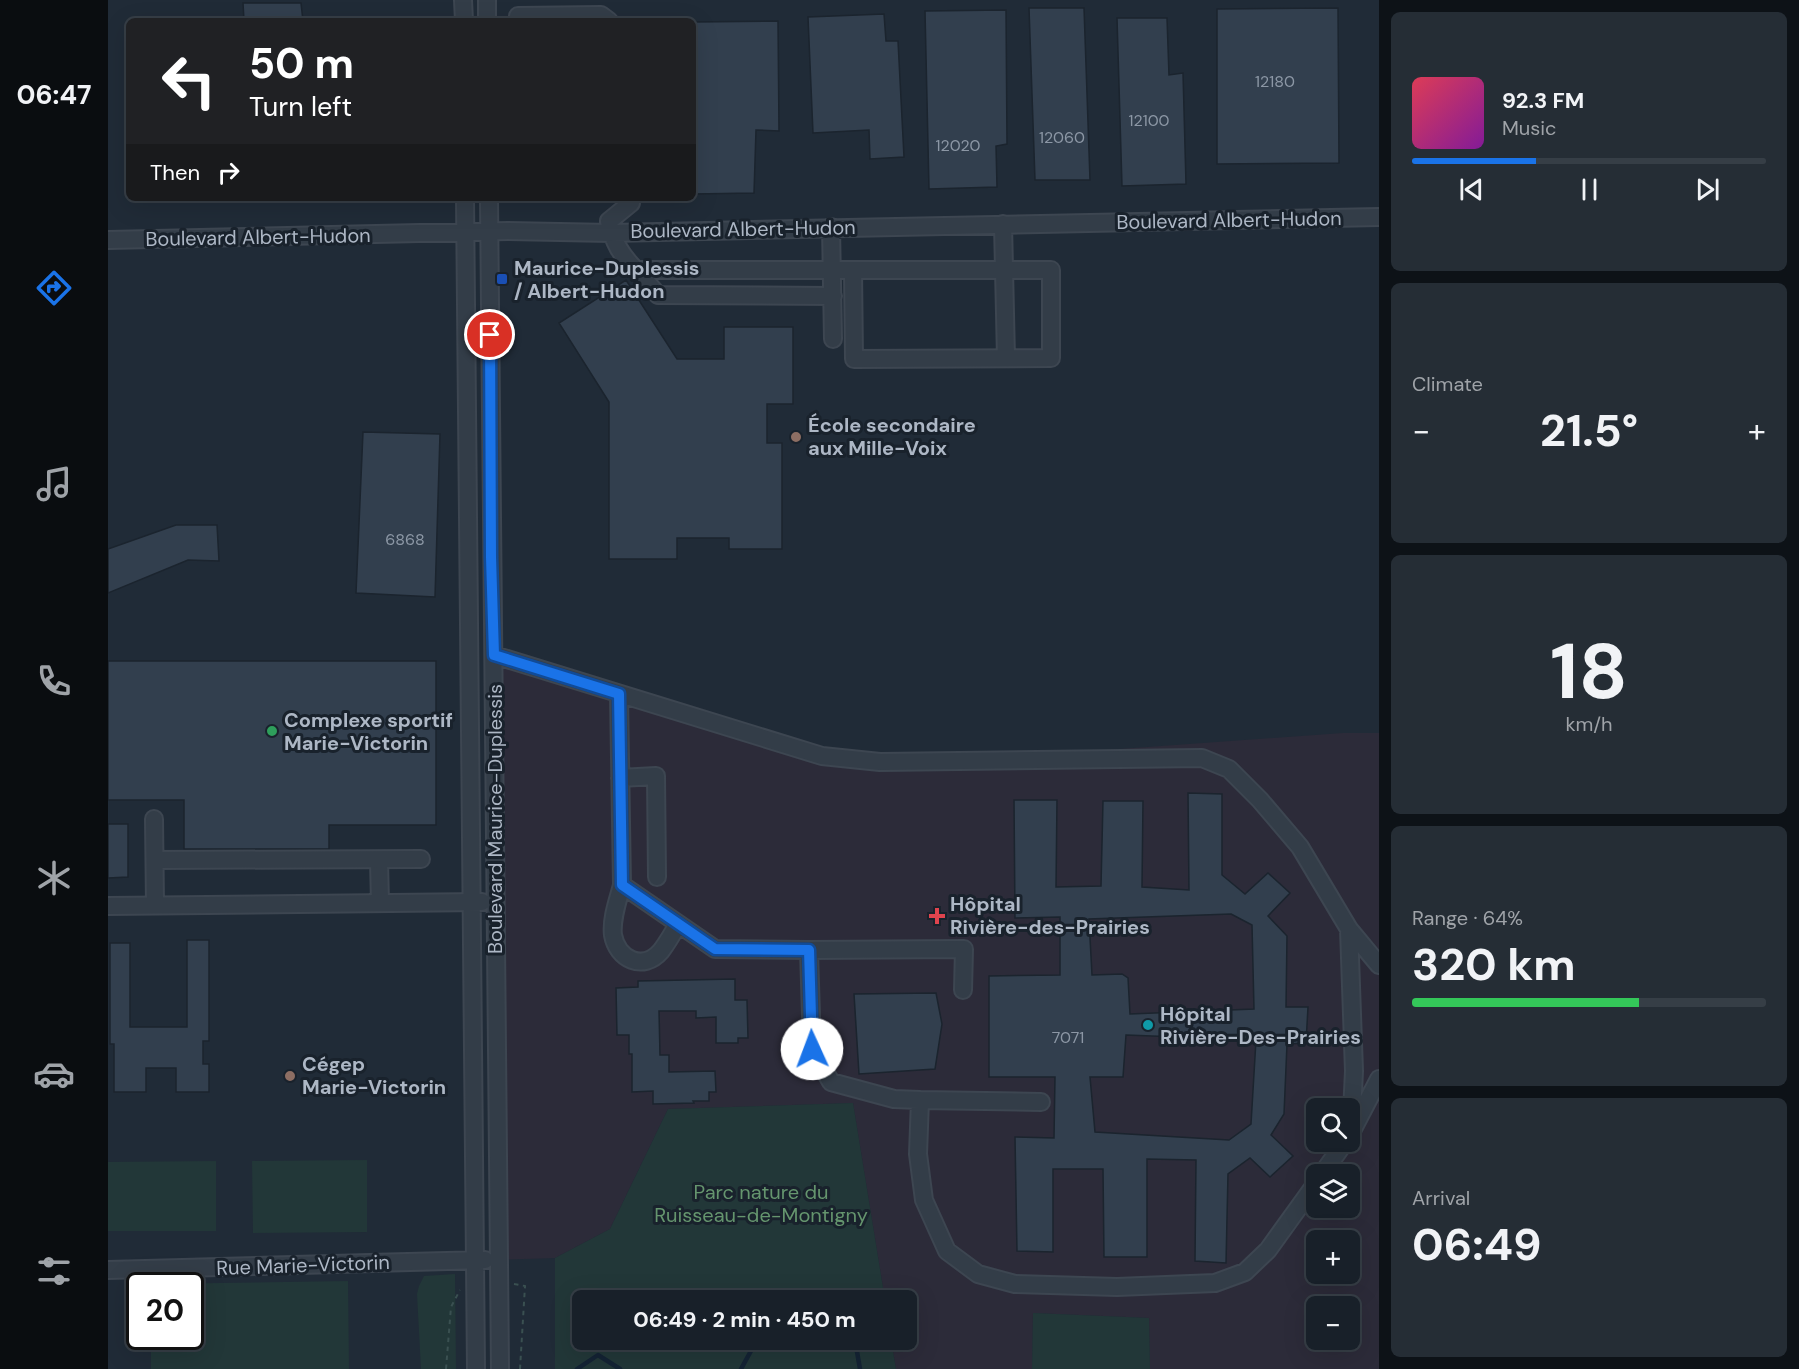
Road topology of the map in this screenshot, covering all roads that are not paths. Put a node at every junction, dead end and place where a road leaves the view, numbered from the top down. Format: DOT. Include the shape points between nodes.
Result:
graph roads {
  1 [pos="464,0"];
  2 [pos="487,0"];
  3 [pos="464,18"];
  4 [pos="487,18"];
  5 [pos="518,18"];
  6 [pos="605,18"];
  7 [pos="465,201"];
  8 [pos="489,201"];
  9 [pos="631,201"];
  10 [pos="1379,217"];
  11 [pos="1003,224"];
  12 [pos="831,227"];
  13 [pos="466,232"];
  14 [pos="489,232"];
  15 [pos="611,233"];
  16 [pos="108,240"];
  17 [pos="636,270"];
  18 [pos="853,270"];
  19 [pos="1005,270"];
  20 [pos="832,271"];
  21 [pos="833,296"];
  22 [pos="833,339"];
  23 [pos="1006,358"];
  24 [pos="469,557"];
  25 [pos="491,557"];
  26 [pos="469,610"];
  27 [pos="492,611"];
  28 [pos="494,655"];
  29 [pos="470,674"];
  30 [pos="494,674"];
  31 [pos="619,694"];
  32 [pos="620,778"];
  33 [pos="154,819"];
  34 [pos="155,860"];
  35 [pos="379,860"];
  36 [pos="421,860"];
  37 [pos="657,878"];
  38 [pos="622,885"];
  39 [pos="471,902"];
  40 [pos="495,902"];
  41 [pos="380,903"];
  42 [pos="155,905"];
  43 [pos="108,906"];
  44 [pos="678,924"];
  45 [pos="1349,929"];
  46 [pos="809,950"];
  47 [pos="1379,965"];
  48 [pos="963,990"];
  49 [pos="1379,1079"];
  50 [pos="1352,1098"];
  51 [pos="920,1100"];
  52 [pos="1041,1102"];
  53 [pos="1360,1115"];
  54 [pos="1306,1197"];
  55 [pos="475,1260"];
  56 [pos="497,1260"];
  57 [pos="108,1270"];
  58 [pos="476,1369"];
  59 [pos="500,1369"];
  1 -- 3 [label="street"];
  2 -- 4 [label="street"];
  5 -- 6 [label="street"];
  7 -- 13 [label="street, Boulevard Maurice-Duplessis"];
  8 -- 14 [label="street, Boulevard Maurice-Duplessis"];
  9 -- 15 [label="street" via="609,221"];
  10 -- 11 [label="street, Boulevard Albert-Hudon"];
  11 -- 12 [label="street, Boulevard Albert-Hudon"];
  11 -- 19 [label="street"];
  12 -- 15 [label="street, Boulevard Albert-Hudon"];
  12 -- 20 [label="street"];
  13 -- 14 [label="street, Boulevard Albert-Hudon"];
  13 -- 16 [label="street, Boulevard Albert-Hudon"];
  13 -- 24 [label="street, Boulevard Maurice-Duplessis"];
  14 -- 15 [label="street, Boulevard Albert-Hudon"];
  14 -- 25 [label="street, Boulevard Maurice-Duplessis"];
  15 -- 17 [label="street" via="621,255"];
  17 -- 20 [label="street"];
  17 -- 21 [label="street" via="658,295"];
  18 -- 19 [label="street"];
  18 -- 20 [label="street"];
  18 -- 23 [label="street" via="854,359"];
  19 -- 23 [label="street"];
  19 -- 23 [label="street" via="1051,270 1051,358"];
  20 -- 21 [label="street"];
  21 -- 22 [label="street"];
  24 -- 25 [label="street"];
  24 -- 26 [label="street, Boulevard Maurice-Duplessis"];
  25 -- 27 [label="street, Boulevard Maurice-Duplessis"];
  26 -- 27 [label="street"];
  26 -- 29 [label="street, Boulevard Maurice-Duplessis"];
  27 -- 28 [label="street, Boulevard Maurice-Duplessis"];
  28 -- 30 [label="street, Boulevard Maurice-Duplessis"];
  28 -- 31 [label="street"];
  29 -- 30 [label="street"];
  29 -- 39 [label="street, Boulevard Maurice-Duplessis"];
  30 -- 40 [label="street, Boulevard Maurice-Duplessis"];
  31 -- 32 [label="street"];
  31 -- 45 [label="street" via="822,756 880,762 1202,758 1229,769 1260,800 1300,847"];
  32 -- 37 [label="street" via="656,776"];
  32 -- 38 [label="street"];
  33 -- 34 [label="street"];
  34 -- 35 [label="street"];
  34 -- 42 [label="street"];
  35 -- 36 [label="street"];
  35 -- 41 [label="street"];
  38 -- 44 [label="street"];
  38 -- 44 [label="street" via="613,933 617,948 625,957 636,963 660,953"];
  39 -- 40 [label="street"];
  39 -- 41 [label="street"];
  39 -- 55 [label="street, Boulevard Maurice-Duplessis"];
  40 -- 56 [label="street, Boulevard Maurice-Duplessis"];
  41 -- 42 [label="street"];
  42 -- 43 [label="street"];
  44 -- 46 [label="street" via="715,949"];
  45 -- 47 [label="street"];
  45 -- 50 [label="street"];
  46 -- 48 [label="street" via="964,950"];
  46 -- 51 [label="street" via="812,1049 831,1082 894,1099"];
  49 -- 53 [label="street"];
  51 -- 52 [label="street"];
  51 -- 54 [label="street" via="918,1154 924,1200 947,1251 978,1274 1015,1284 1117,1287 1215,1282 1245,1272 1268,1250"];
  55 -- 56 [label="street, Rue Marie-Victorin"];
  55 -- 57 [label="street, Rue Marie-Victorin"];
  55 -- 58 [label="street, Boulevard Maurice-Duplessis"];
  56 -- 59 [label="street, Boulevard Maurice-Duplessis"];
}
